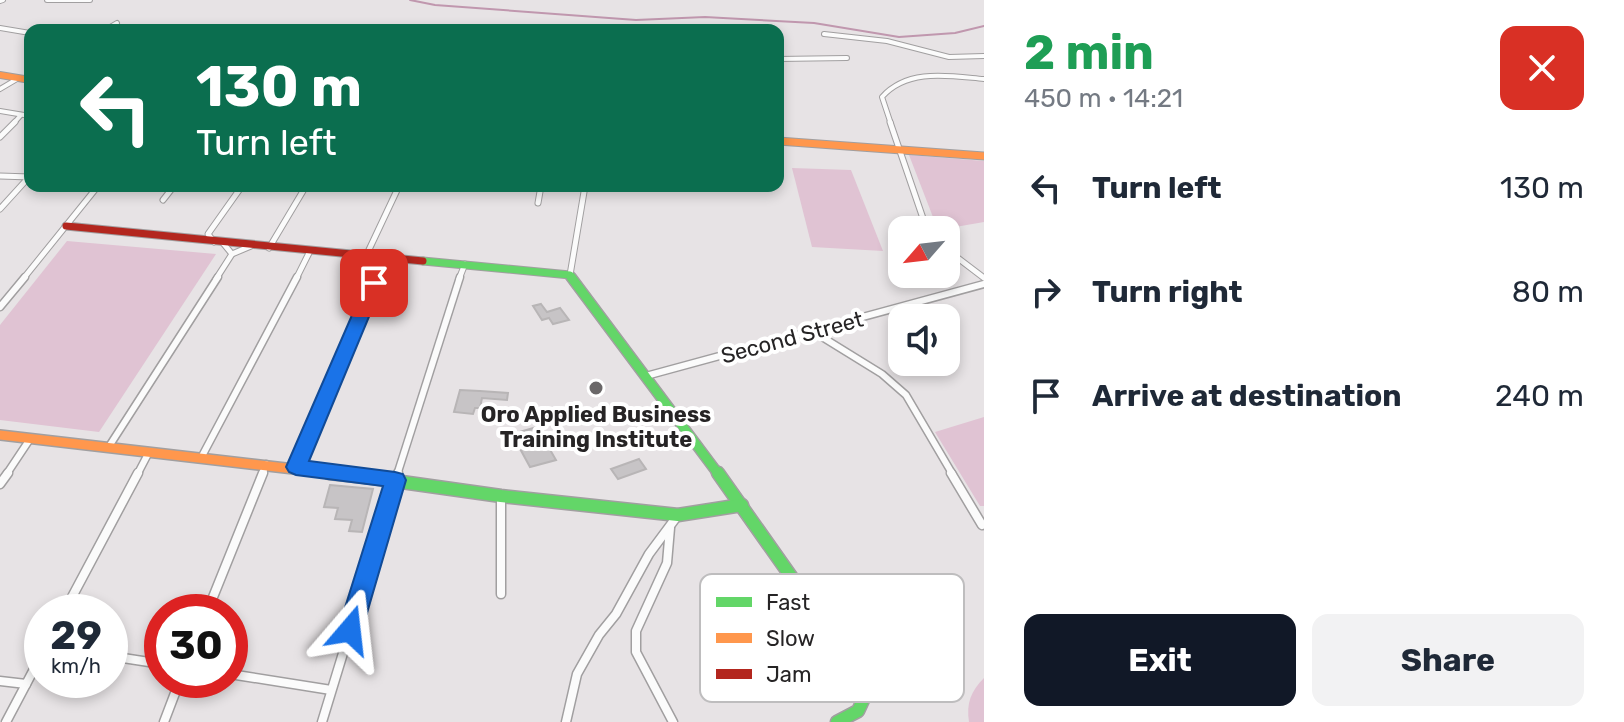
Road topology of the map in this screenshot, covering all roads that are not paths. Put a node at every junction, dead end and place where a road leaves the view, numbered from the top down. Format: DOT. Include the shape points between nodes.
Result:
graph roads {
  1 [pos="47,0"];
  2 [pos="90,0"];
  3 [pos="0,28"];
  4 [pos="24,32"];
  5 [pos="824,34"];
  6 [pos="984,56"];
  7 [pos="847,58"];
  8 [pos="784,59"];
  9 [pos="0,75"];
  10 [pos="17,79"];
  11 [pos="984,79"];
  12 [pos="24,80"];
  13 [pos="0,89"];
  14 [pos="0,111"];
  15 [pos="21,115"];
  16 [pos="24,115"];
  17 [pos="0,137"];
  18 [pos="784,141"];
  19 [pos="901,150"];
  20 [pos="984,156"];
  21 [pos="0,176"];
  22 [pos="24,177"];
  23 [pos="24,183"];
  24 [pos="93,192"];
  25 [pos="169,192"];
  26 [pos="239,192"];
  27 [pos="302,192"];
  28 [pos="396,192"];
  29 [pos="540,192"];
  30 [pos="584,192"];
  31 [pos="163,200"];
  32 [pos="538,203"];
  33 [pos="0,209"];
  34 [pos="922,216"];
  35 [pos="66,226"];
  36 [pos="215,240"];
  37 [pos="251,246"];
  38 [pos="269,248"];
  39 [pos="310,251"];
  40 [pos="232,254"];
  41 [pos="366,256"];
  42 [pos="386,257"];
  43 [pos="960,261"];
  44 [pos="465,264"];
  45 [pos="570,275"];
  46 [pos="984,281"];
  47 [pos="0,307"];
  48 [pos="814,332"];
  49 [pos="646,376"];
  50 [pos="0,435"];
  51 [pos="30,439"];
  52 [pos="107,449"];
  53 [pos="148,454"];
  54 [pos="201,458"];
  55 [pos="266,464"];
  56 [pos="296,467"];
  57 [pos="395,480"];
  58 [pos="0,484"];
  59 [pos="501,496"];
  60 [pos="742,505"];
  61 [pos="678,515"];
  62 [pos="982,525"];
  63 [pos="670,528"];
  64 [pos="790,574"];
  65 [pos="74,594"];
  66 [pos="214,594"];
  67 [pos="501,594"];
  68 [pos="248,677"];
  69 [pos="0,681"];
  70 [pos="24,684"];
  71 [pos="24,688"];
  72 [pos="331,690"];
  73 [pos="173,698"];
  74 [pos="862,702"];
  75 [pos="6,722"];
  76 [pos="164,722"];
  77 [pos="322,722"];
  78 [pos="566,722"];
  79 [pos="673,722"];
  80 [pos="837,722"];
  1 -- 2 [label="street"];
  3 -- 4 [label="street"];
  5 -- 6 [label="street" via="889,41 955,58"];
  7 -- 8 [label="street"];
  9 -- 10 [label="street"];
  10 -- 12 [label="street"];
  10 -- 13 [label="street"];
  11 -- 19 [label="street" via="909,79 887,89 884,108"];
  14 -- 15 [label="street"];
  15 -- 16 [label="street"];
  15 -- 17 [label="street"];
  18 -- 19 [label="street"];
  19 -- 20 [label="street"];
  19 -- 34 [label="street"];
  21 -- 22 [label="street"];
  23 -- 33 [label="street"];
  24 -- 35 [label="street"];
  25 -- 31 [label="street"];
  26 -- 36 [label="street"];
  27 -- 38 [label="street"];
  28 -- 41 [label="street"];
  29 -- 32 [label="street"];
  30 -- 45 [label="street"];
  35 -- 36 [label="street"];
  35 -- 47 [label="street"];
  36 -- 37 [label="street"];
  36 -- 40 [label="street"];
  37 -- 38 [label="street"];
  37 -- 40 [label="street"];
  38 -- 39 [label="street"];
  39 -- 41 [label="street"];
  39 -- 54 [label="street"];
  40 -- 52 [label="street"];
  41 -- 42 [label="street"];
  42 -- 44 [label="street"];
  42 -- 56 [label="street"];
  43 -- 46 [label="street"];
  44 -- 45 [label="street"];
  44 -- 57 [label="street"];
  45 -- 49 [label="street"];
  46 -- 48 [label="street, Second Street"];
  48 -- 49 [label="street, Second Street"];
  48 -- 62 [label="street" via="906,395"];
  49 -- 60 [label="street"];
  50 -- 51 [label="street"];
  51 -- 52 [label="street"];
  51 -- 58 [label="street"];
  52 -- 53 [label="street"];
  53 -- 54 [label="street"];
  53 -- 65 [label="street"];
  54 -- 55 [label="street"];
  55 -- 56 [label="street"];
  55 -- 66 [label="street"];
  56 -- 57 [label="street"];
  57 -- 59 [label="street"];
  57 -- 72 [label="street"];
  59 -- 61 [label="street"];
  59 -- 67 [label="street"];
  60 -- 61 [label="street"];
  60 -- 64 [label="street"];
  61 -- 63 [label="street"];
  63 -- 78 [label="street" via="577,674"];
  63 -- 79 [label="street" via="667,563 636,631 636,652"];
  68 -- 72 [label="street"];
  69 -- 70 [label="street"];
  71 -- 75 [label="street"];
  72 -- 77 [label="street"];
  73 -- 76 [label="street"];
  74 -- 80 [label="street" via="858,711"];
}
